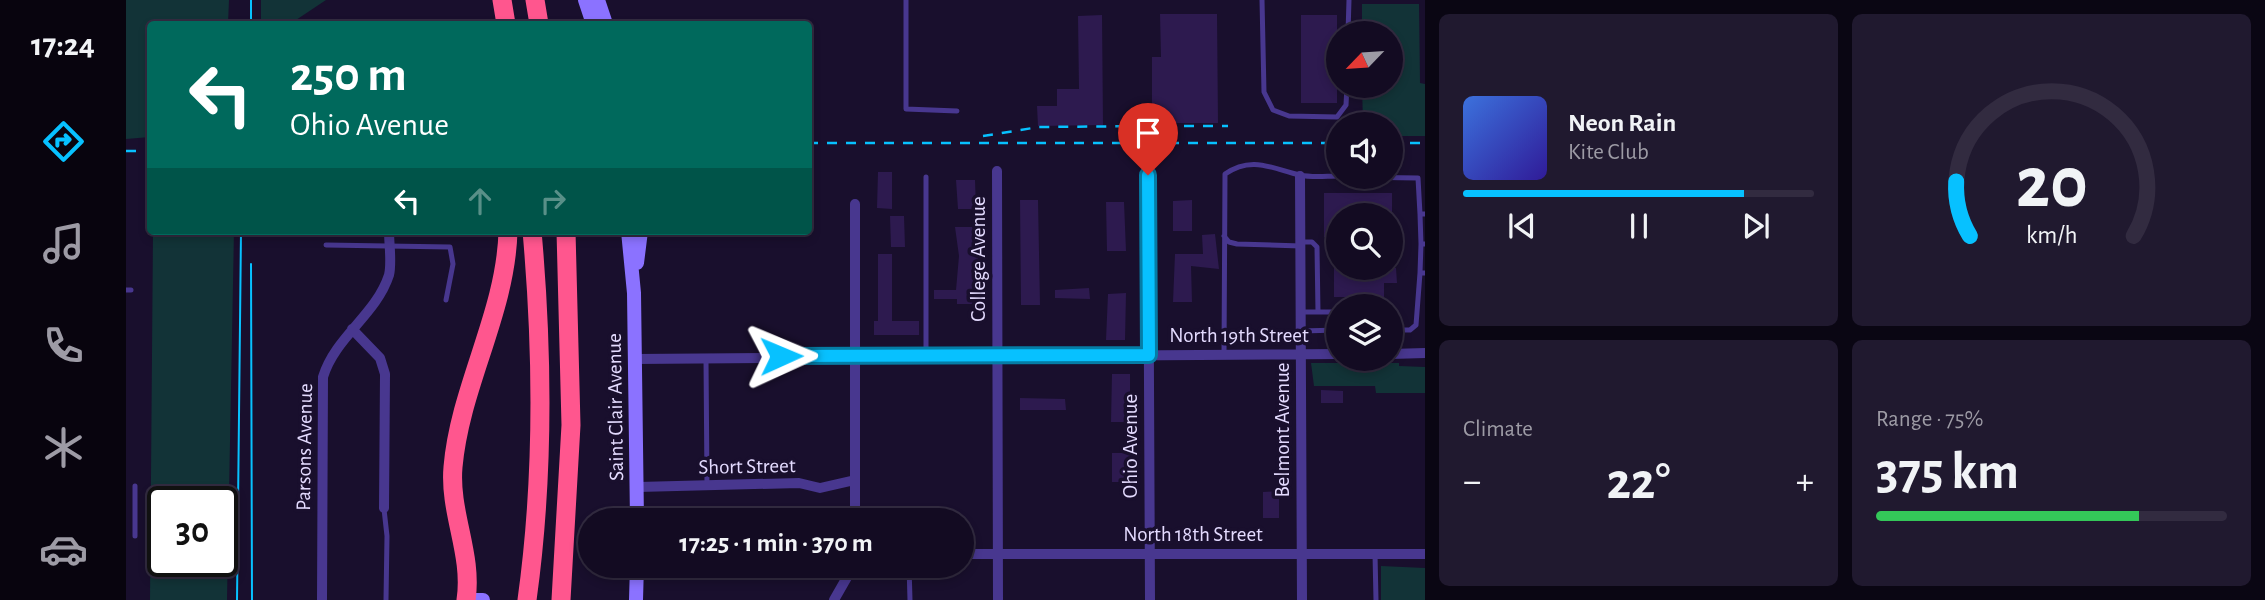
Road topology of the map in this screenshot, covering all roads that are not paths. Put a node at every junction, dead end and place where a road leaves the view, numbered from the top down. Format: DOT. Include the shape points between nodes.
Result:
graph roads {
  1 [pos="502,0"];
  2 [pos="535,0"];
  3 [pos="585,0"];
  4 [pos="598,0"];
  5 [pos="906,0"];
  6 [pos="1262,0"];
  7 [pos="1349,0"];
  8 [pos="506,21"];
  9 [pos="538,21"];
  10 [pos="592,21"];
  11 [pos="605,21"];
  12 [pos="1348,21"];
  13 [pos="1346,98"];
  14 [pos="957,111"];
  15 [pos="1148,166"];
  16 [pos="997,171"];
  17 [pos="1300,176"];
  18 [pos="926,177"];
  19 [pos="1326,177"];
  20 [pos="1403,178"];
  21 [pos="855,204"];
  22 [pos="1422,214"];
  23 [pos="389,235"];
  24 [pos="507,235"];
  25 [pos="531,235"];
  26 [pos="566,235"];
  27 [pos="628,235"];
  28 [pos="641,235"];
  29 [pos="1224,236"];
  30 [pos="1301,244"];
  31 [pos="1423,244"];
  32 [pos="326,246"];
  33 [pos="389,247"];
  34 [pos="1423,273"];
  35 [pos="634,293"];
  36 [pos="446,300"];
  37 [pos="1301,312"];
  38 [pos="1318,312"];
  39 [pos="1326,312"];
  40 [pos="352,328"];
  41 [pos="1326,330"];
  42 [pos="1403,330"];
  43 [pos="1301,331"];
  44 [pos="1425,353"];
  45 [pos="1302,354"];
  46 [pos="1326,354"];
  47 [pos="1403,354"];
  48 [pos="855,355"];
  49 [pos="1149,355"];
  50 [pos="1224,355"];
  51 [pos="926,356"];
  52 [pos="997,356"];
  53 [pos="706,358"];
  54 [pos="635,359"];
  55 [pos="855,480"];
  56 [pos="707,485"];
  57 [pos="135,486"];
  58 [pos="638,487"];
  59 [pos="384,508"];
  60 [pos="637,508"];
  61 [pos="855,508"];
  62 [pos="126,515"];
  63 [pos="135,515"];
  64 [pos="135,536"];
  65 [pos="1150,553"];
  66 [pos="1302,553"];
  67 [pos="974,554"];
  68 [pos="998,554"];
  69 [pos="1375,554"];
  70 [pos="1425,554"];
  71 [pos="636,578"];
  72 [pos="847,578"];
  73 [pos="909,578"];
  74 [pos="528,592"];
  75 [pos="562,592"];
  76 [pos="322,600"];
  77 [pos="386,600"];
  78 [pos="466,600"];
  79 [pos="482,600"];
  80 [pos="636,600"];
  81 [pos="834,600"];
  82 [pos="910,600"];
  83 [pos="998,600"];
  84 [pos="1150,600"];
  85 [pos="1302,600"];
  86 [pos="1376,600"];
  1 -- 8 [label="highway"];
  2 -- 9 [label="highway"];
  3 -- 10 [label="main road"];
  4 -- 11 [label="main road"];
  5 -- 14 [label="lane" via="906,108"];
  6 -- 13 [label="lane" via="1264,92 1273,110 1289,116 1337,117 1343,113"];
  7 -- 12 [label="lane"];
  15 -- 49 [label="street, Ohio Avenue"];
  16 -- 52 [label="street, College Avenue"];
  17 -- 19 [label="lane"];
  17 -- 29 [label="lane" via="1261,164 1244,164 1225,174"];
  17 -- 30 [label="street, Belmont Avenue"];
  18 -- 51 [label="lane"];
  20 -- 22 [label="lane" via="1418,178"];
  21 -- 48 [label="street"];
  22 -- 31 [label="lane"];
  23 -- 33 [label="street, Parsons Avenue"];
  24 -- 78 [label="highway" via="499,295 453,467 454,503 470,576"];
  25 -- 74 [label="highway" via="540,375 538,517"];
  26 -- 75 [label="highway" via="570,425"];
  27 -- 35 [label="main road, Saint Clair Avenue"];
  28 -- 35 [label="main road, Saint Clair Avenue"];
  29 -- 30 [label="lane" via="1237,244"];
  29 -- 50 [label="lane"];
  30 -- 37 [label="street, Belmont Avenue"];
  30 -- 38 [label="lane" via="1312,242 1317,247"];
  31 -- 34 [label="lane"];
  32 -- 33 [label="lane"];
  33 -- 36 [label="lane" via="450,247 453,264"];
  33 -- 40 [label="street, Parsons Avenue" via="390,273 379,297"];
  34 -- 42 [label="lane" via="1416,325"];
  35 -- 54 [label="main road, Saint Clair Avenue"];
  37 -- 38 [label="lane"];
  37 -- 43 [label="street, Belmont Avenue"];
  38 -- 39 [label="lane"];
  40 -- 59 [label="street" via="380,358 385,374"];
  40 -- 76 [label="street, Parsons Avenue" via="329,359 323,377"];
  41 -- 43 [label="lane"];
  43 -- 45 [label="street, Belmont Avenue"];
  44 -- 47 [label="street"];
  45 -- 46 [label="street, North 19th Street"];
  45 -- 50 [label="street, North 19th Street"];
  45 -- 66 [label="street, Belmont Avenue"];
  48 -- 51 [label="street, North 19th Street"];
  48 -- 53 [label="street, North 19th Street"];
  48 -- 55 [label="street"];
  49 -- 50 [label="street, North 19th Street"];
  49 -- 52 [label="street, North 19th Street"];
  49 -- 65 [label="street, Ohio Avenue"];
  51 -- 52 [label="street, North 19th Street"];
  52 -- 68 [label="street, College Avenue"];
  53 -- 54 [label="street, North 19th Street"];
  53 -- 56 [label="lane"];
  54 -- 58 [label="main road, Saint Clair Avenue"];
  55 -- 56 [label="street, Short Street" via="820,488 799,483"];
  55 -- 61 [label="street"];
  56 -- 58 [label="street, Short Street"];
  57 -- 63 [label="lane"];
  58 -- 60 [label="main road, Saint Clair Avenue"];
  59 -- 77 [label="lane"];
  62 -- 63 [label="lane"];
  63 -- 64 [label="lane"];
  65 -- 66 [label="street, North 18th Street"];
  65 -- 68 [label="street, North 18th Street"];
  65 -- 84 [label="street, Ohio Avenue"];
  66 -- 69 [label="street, North 18th Street"];
  66 -- 85 [label="street, Belmont Avenue"];
  67 -- 68 [label="street, North 18th Street"];
  68 -- 83 [label="street, College Avenue"];
  69 -- 70 [label="street, North 18th Street"];
  69 -- 86 [label="lane"];
  71 -- 80 [label="main road"];
  72 -- 81 [label="street"];
  73 -- 82 [label="lane"];
  78 -- 79 [label="main road"];
}
